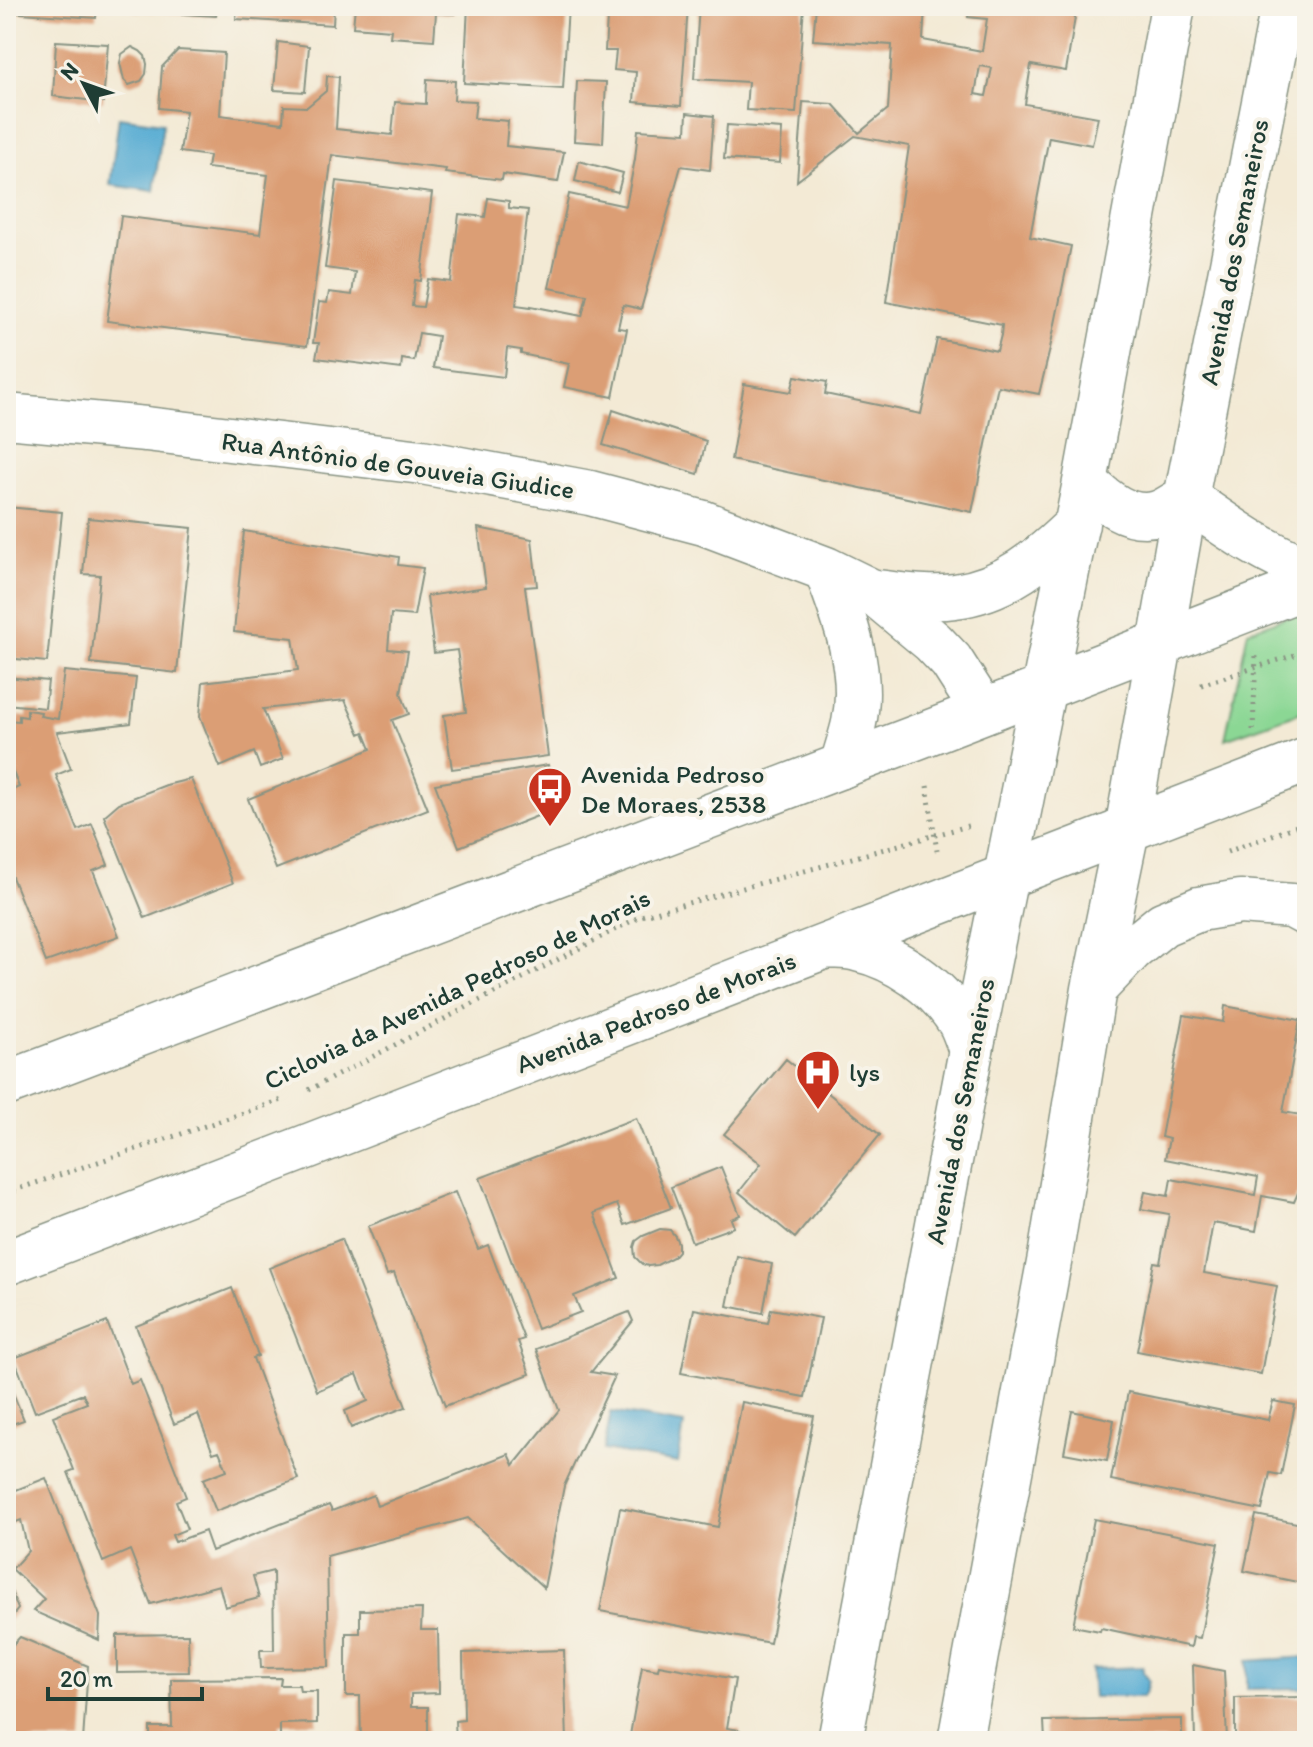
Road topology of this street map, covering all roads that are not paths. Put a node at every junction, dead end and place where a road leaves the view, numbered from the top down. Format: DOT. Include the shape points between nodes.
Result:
graph roads {
  1 [pos="1173,6"];
  2 [pos="1283,6"];
  3 [pos="6,416"];
  4 [pos="1085,482"];
  5 [pos="1186,498"];
  6 [pos="1077,524"];
  7 [pos="826,569"];
  8 [pos="1307,569"];
  9 [pos="1307,586"];
  10 [pos="873,592"];
  11 [pos="1159,642"];
  12 [pos="1044,688"];
  13 [pos="983,711"];
  14 [pos="1307,760"];
  15 [pos="842,766"];
  16 [pos="1127,830"];
  17 [pos="1006,877"];
  18 [pos="1307,914"];
  19 [pos="826,946"];
  20 [pos="1094,989"];
  21 [pos="971,1050"];
  22 [pos="6,1084"];
  23 [pos="6,1263"];
  24 [pos="840,1741"];
  25 [pos="960,1741"];
  1 -- 4 [label="main road, Avenida dos Semaneiros"];
  2 -- 5 [label="main road, Avenida dos Semaneiros"];
  3 -- 7 [label="main road, Rua Antônio de Gouveia Giudice" via="422,462 590,493 704,523"];
  4 -- 5 [label="main road" via="1130,514 1156,514"];
  4 -- 6 [label="main road, Avenida dos Semaneiros"];
  5 -- 8 [label="main road" via="1234,532"];
  5 -- 11 [label="main road, Avenida dos Semaneiros"];
  6 -- 10 [label="main road, Rua Antônio de Gouveia Giudice" via="1021,573 990,587 955,596"];
  6 -- 12 [label="main road, Avenida dos Semaneiros"];
  7 -- 10 [label="main road, Rua Antônio de Gouveia Giudice"];
  7 -- 15 [label="main road" via="847,624 856,686 855,720"];
  9 -- 11 [label="main road"];
  10 -- 13 [label="main road, Rua Antônio de Gouveia Giudice" via="951,661"];
  11 -- 12 [label="main road"];
  11 -- 16 [label="main road, Avenida dos Semaneiros"];
  12 -- 13 [label="main road"];
  12 -- 17 [label="main road, Avenida dos Semaneiros"];
  13 -- 15 [label="main road"];
  14 -- 16 [label="main road, Avenida Pedroso de Morais"];
  15 -- 22 [label="main road"];
  16 -- 17 [label="main road, Avenida Pedroso de Morais"];
  16 -- 20 [label="main road, Avenida dos Semaneiros"];
  17 -- 19 [label="main road, Avenida Pedroso de Morais"];
  17 -- 21 [label="main road, Avenida dos Semaneiros"];
  18 -- 20 [label="main road" via="1292,906 1240,902 1199,909 1163,924"];
  19 -- 21 [label="main road" via="855,948 907,970 947,1005"];
  19 -- 23 [label="main road, Avenida Pedroso de Morais"];
  20 -- 25 [label="main road, Avenida dos Semaneiros"];
  21 -- 24 [label="main road, Avenida dos Semaneiros"];
}
